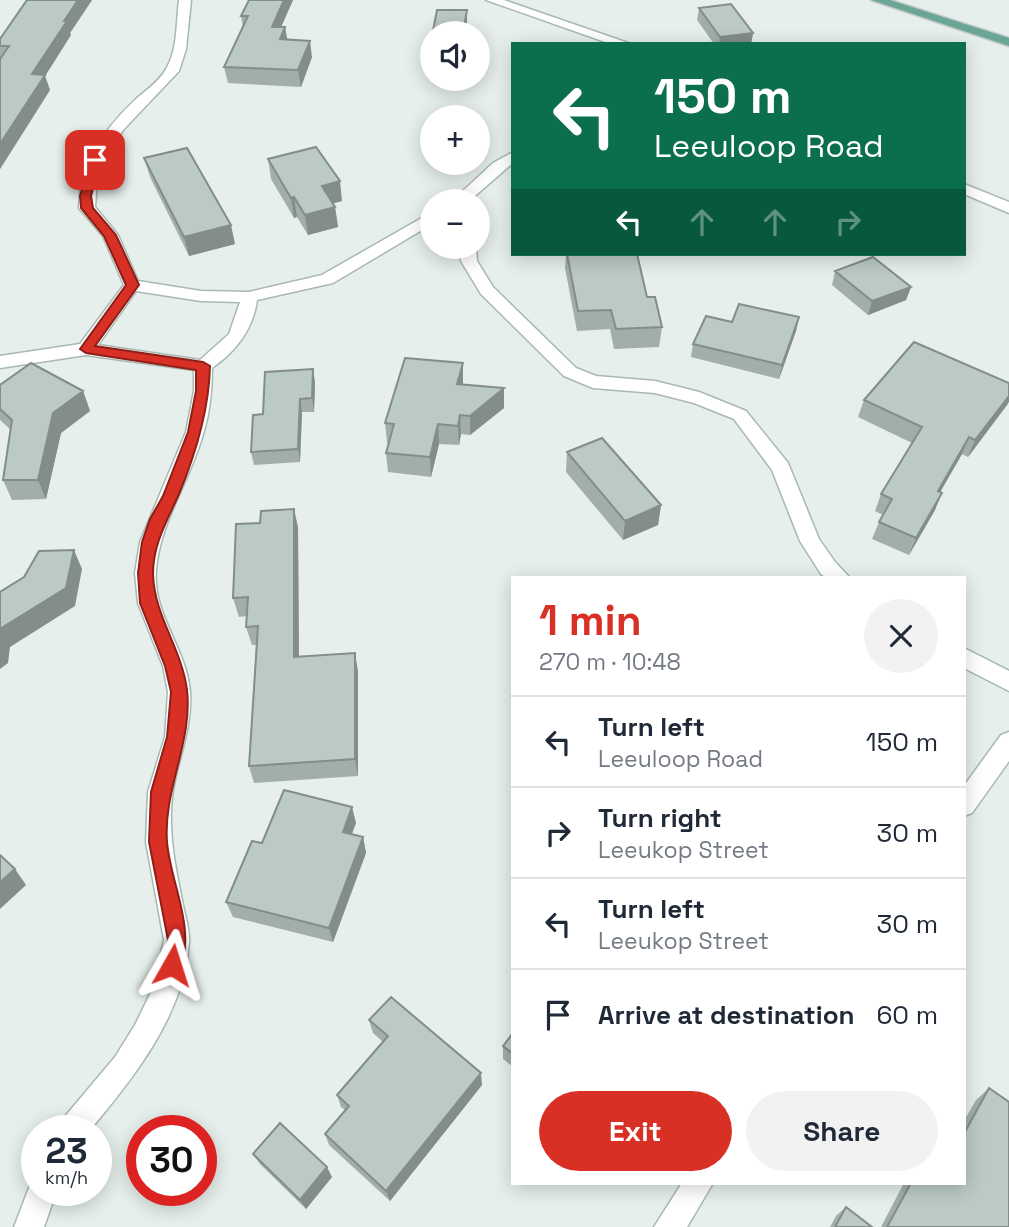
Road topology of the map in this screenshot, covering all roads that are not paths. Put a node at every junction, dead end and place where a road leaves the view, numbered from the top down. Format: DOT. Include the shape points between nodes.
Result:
graph roads {
  1 [pos="185,0"];
  2 [pos="492,0"];
  3 [pos="877,0"];
  4 [pos="619,42"];
  5 [pos="1009,42"];
  6 [pos="511,157"];
  7 [pos="478,189"];
  8 [pos="966,189"];
  9 [pos="1009,208"];
  10 [pos="420,225"];
  11 [pos="469,259"];
  12 [pos="132,285"];
  13 [pos="249,297"];
  14 [pos="86,349"];
  15 [pos="0,362"];
  16 [pos="203,366"];
  17 [pos="838,576"];
  18 [pos="966,658"];
  19 [pos="1009,682"];
  20 [pos="1009,742"];
  21 [pos="966,803"];
  22 [pos="85,1115"];
  23 [pos="698,1185"];
  24 [pos="36,1206"];
  25 [pos="29,1227"];
  26 [pos="668,1227"];
  1 -- 12 [label="street" via="177,63 111,136 95,160 86,196 87,208 110,235"];
  2 -- 4 [label="street"];
  3 -- 5 [label="main road"];
  6 -- 7 [label="street"];
  8 -- 9 [label="street"];
  10 -- 13 [label="street" via="327,279"];
  11 -- 17 [label="street" via="487,290 570,372 593,382 655,387 699,398 740,415 781,468 810,541"];
  12 -- 13 [label="street" via="201,296"];
  12 -- 14 [label="street"];
  13 -- 16 [label="street" via="248,314 231,346"];
  14 -- 15 [label="street"];
  14 -- 16 [label="street"];
  16 -- 22 [label="street" via="195,432 153,531 145,573 148,603 174,666 179,692 176,737 160,792 158,842 177,940 166,990 145,1035"];
  18 -- 19 [label="street"];
  20 -- 21 [label="street"];
  23 -- 26 [label="street"];
  24 -- 25 [label="street"];
}
